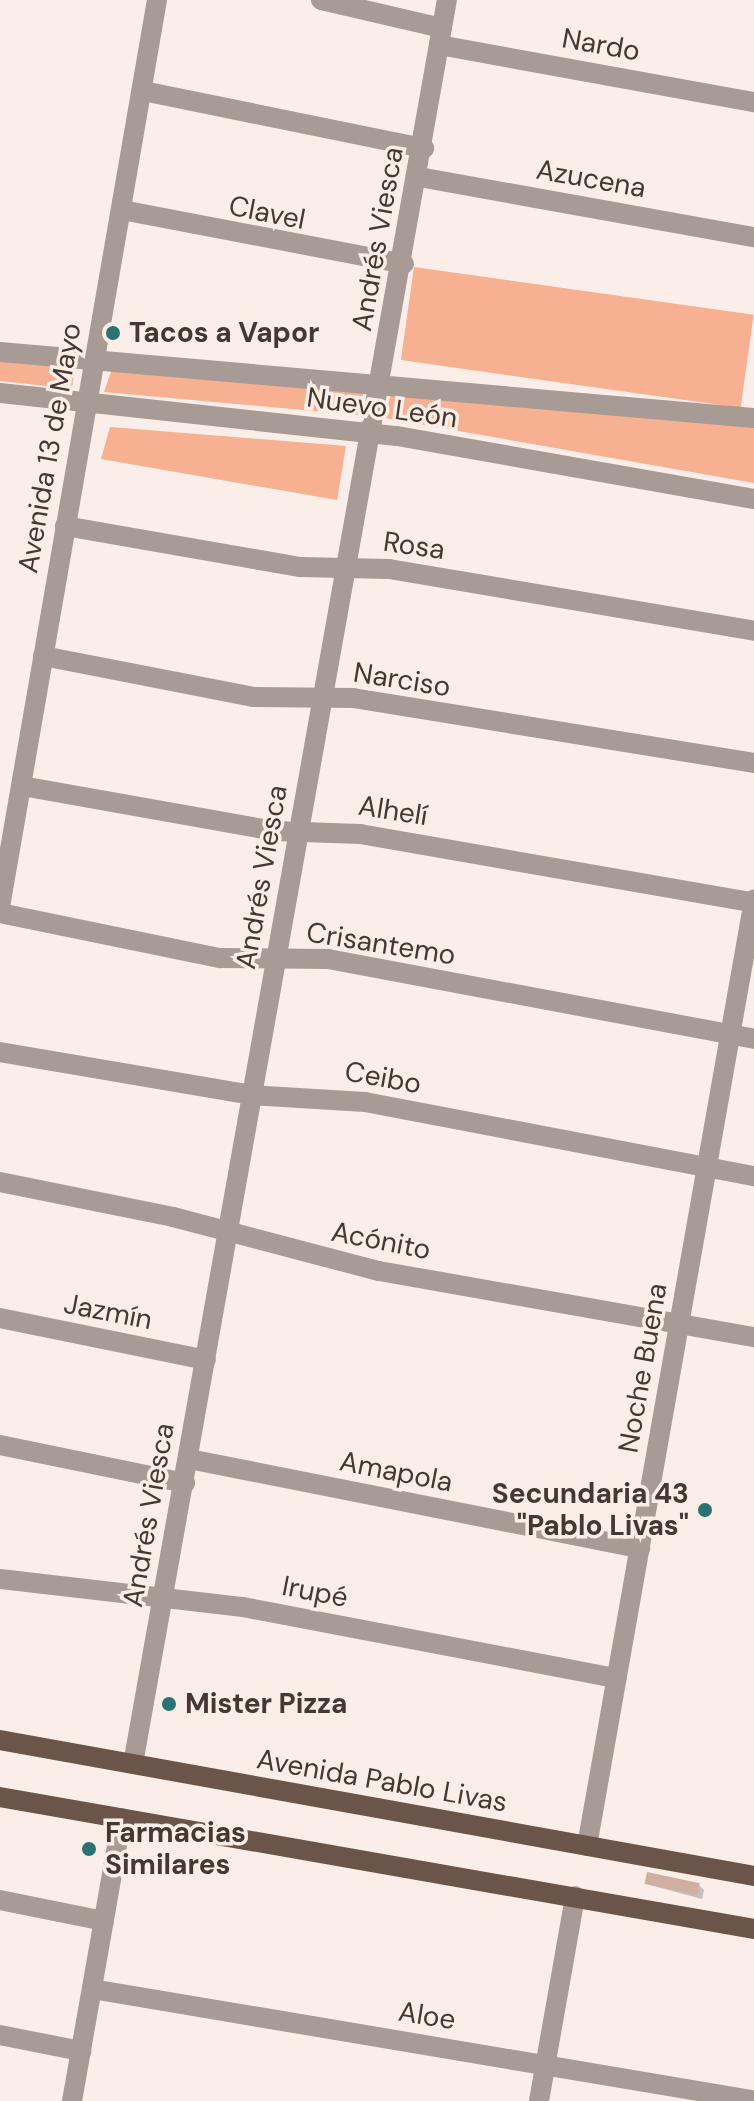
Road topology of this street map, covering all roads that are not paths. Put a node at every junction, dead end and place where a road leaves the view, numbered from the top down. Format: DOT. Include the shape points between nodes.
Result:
graph roads {
  1 [pos="157,0"];
  2 [pos="321,0"];
  3 [pos="447,0"];
  4 [pos="440,36"];
  5 [pos="143,91"];
  6 [pos="754,102"];
  7 [pos="424,148"];
  8 [pos="419,177"];
  9 [pos="122,210"];
  10 [pos="754,237"];
  11 [pos="404,264"];
  12 [pos="0,352"];
  13 [pos="92,363"];
  14 [pos="380,384"];
  15 [pos="0,393"];
  16 [pos="85,403"];
  17 [pos="754,418"];
  18 [pos="371,433"];
  19 [pos="754,499"];
  20 [pos="65,526"];
  21 [pos="345,569"];
  22 [pos="754,631"];
  23 [pos="43,656"];
  24 [pos="323,700"];
  25 [pos="754,763"];
  26 [pos="22,786"];
  27 [pos="299,832"];
  28 [pos="754,902"];
  29 [pos="0,907"];
  30 [pos="0,913"];
  31 [pos="276,958"];
  32 [pos="731,1035"];
  33 [pos="754,1039"];
  34 [pos="0,1052"];
  35 [pos="251,1095"];
  36 [pos="704,1167"];
  37 [pos="754,1176"];
  38 [pos="0,1182"];
  39 [pos="229,1232"];
  40 [pos="0,1318"];
  41 [pos="680,1325"];
  42 [pos="754,1337"];
  43 [pos="206,1360"];
  44 [pos="0,1445"];
  45 [pos="189,1459"];
  46 [pos="185,1483"];
  47 [pos="640,1548"];
  48 [pos="0,1579"];
  49 [pos="162,1603"];
  50 [pos="616,1678"];
  51 [pos="0,1740"];
  52 [pos="133,1764"];
  53 [pos="0,1797"];
  54 [pos="122,1818"];
  55 [pos="587,1846"];
  56 [pos="754,1876"];
  57 [pos="575,1896"];
  58 [pos="0,1900"];
  59 [pos="104,1921"];
  60 [pos="754,1929"];
  61 [pos="92,1989"];
  62 [pos="0,2035"];
  63 [pos="81,2051"];
  64 [pos="546,2065"];
  65 [pos="754,2091"];
  66 [pos="72,2101"];
  67 [pos="539,2101"];
  68 [pos="752,2101"];
  1 -- 5 [label="street, Avenida 13 de Mayo"];
  2 -- 4 [label="street, Nardo"];
  3 -- 4 [label="street, Andrés Viesca"];
  4 -- 6 [label="street, Nardo"];
  4 -- 7 [label="street, Andrés Viesca"];
  5 -- 7 [label="street"];
  5 -- 9 [label="street, Avenida 13 de Mayo"];
  7 -- 8 [label="street, Andrés Viesca"];
  8 -- 10 [label="street, Azucena"];
  8 -- 11 [label="street, Andrés Viesca"];
  9 -- 11 [label="street, Clavel"];
  9 -- 13 [label="street, Avenida 13 de Mayo"];
  11 -- 14 [label="street, Andrés Viesca"];
  12 -- 13 [label="street, Nuevo León"];
  13 -- 14 [label="street, Nuevo León"];
  13 -- 16 [label="street, Avenida 13 de Mayo"];
  14 -- 17 [label="street, Nuevo León"];
  14 -- 18 [label="street, Andrés Viesca"];
  15 -- 16 [label="street, Nuevo León"];
  16 -- 18 [label="street, Nuevo León"];
  16 -- 20 [label="street, Avenida 13 de Mayo"];
  18 -- 19 [label="street, Nuevo León"];
  18 -- 21 [label="street, Andrés Viesca"];
  20 -- 21 [label="street, Rosa"];
  20 -- 23 [label="street, Avenida 13 de Mayo"];
  21 -- 22 [label="street, Rosa" via="389,569"];
  21 -- 24 [label="street, Andrés Viesca"];
  23 -- 24 [label="street, Narciso" via="253,697"];
  23 -- 26 [label="street, Avenida 13 de Mayo"];
  24 -- 25 [label="street, Narciso" via="353,698"];
  24 -- 27 [label="street, Andrés Viesca"];
  26 -- 27 [label="street, Alhelí"];
  26 -- 29 [label="street, Avenida 13 de Mayo"];
  27 -- 28 [label="street, Alhelí" via="360,834"];
  27 -- 31 [label="street, Andrés Viesca"];
  28 -- 32 [label="street, Noche Buena"];
  30 -- 31 [label="street, Crisantemo" via="220,958"];
  31 -- 32 [label="street, Crisantemo" via="328,959"];
  31 -- 35 [label="street, Andrés Viesca"];
  32 -- 33 [label="street, Crisantemo"];
  32 -- 36 [label="street, Noche Buena"];
  34 -- 35 [label="street, Ceibo"];
  35 -- 36 [label="street, Ceibo" via="365,1102"];
  35 -- 39 [label="street, Andrés Viesca"];
  36 -- 37 [label="street, Ceibo"];
  36 -- 41 [label="street, Noche Buena"];
  38 -- 39 [label="street, Acónito"];
  39 -- 41 [label="street, Acónito" via="379,1271"];
  39 -- 43 [label="street, Andrés Viesca"];
  40 -- 43 [label="street, Jazmín"];
  41 -- 42 [label="street, Acónito"];
  41 -- 47 [label="street, Noche Buena"];
  43 -- 45 [label="street, Andrés Viesca"];
  44 -- 46 [label="street"];
  45 -- 46 [label="street, Andrés Viesca"];
  45 -- 47 [label="street, Amapola"];
  46 -- 49 [label="street, Andrés Viesca"];
  47 -- 50 [label="street, Noche Buena"];
  48 -- 49 [label="street, Irupé"];
  49 -- 50 [label="street, Irupé" via="256,1610"];
  49 -- 52 [label="street, Andrés Viesca"];
  50 -- 55 [label="street, Noche Buena"];
  51 -- 52 [label="main road, Avenida Pablo Livas"];
  52 -- 55 [label="main road, Avenida Pablo Livas"];
  53 -- 54 [label="main road"];
  54 -- 57 [label="main road"];
  54 -- 59 [label="street"];
  55 -- 56 [label="main road, Avenida Pablo Livas"];
  57 -- 60 [label="main road"];
  57 -- 64 [label="street"];
  58 -- 59 [label="street"];
  59 -- 61 [label="street"];
  61 -- 63 [label="street"];
  61 -- 64 [label="street, Aloe"];
  62 -- 63 [label="street"];
  63 -- 66 [label="street"];
  64 -- 67 [label="street"];
  64 -- 68 [label="street, Aloe"];
  65 -- 68 [label="street"];
}
